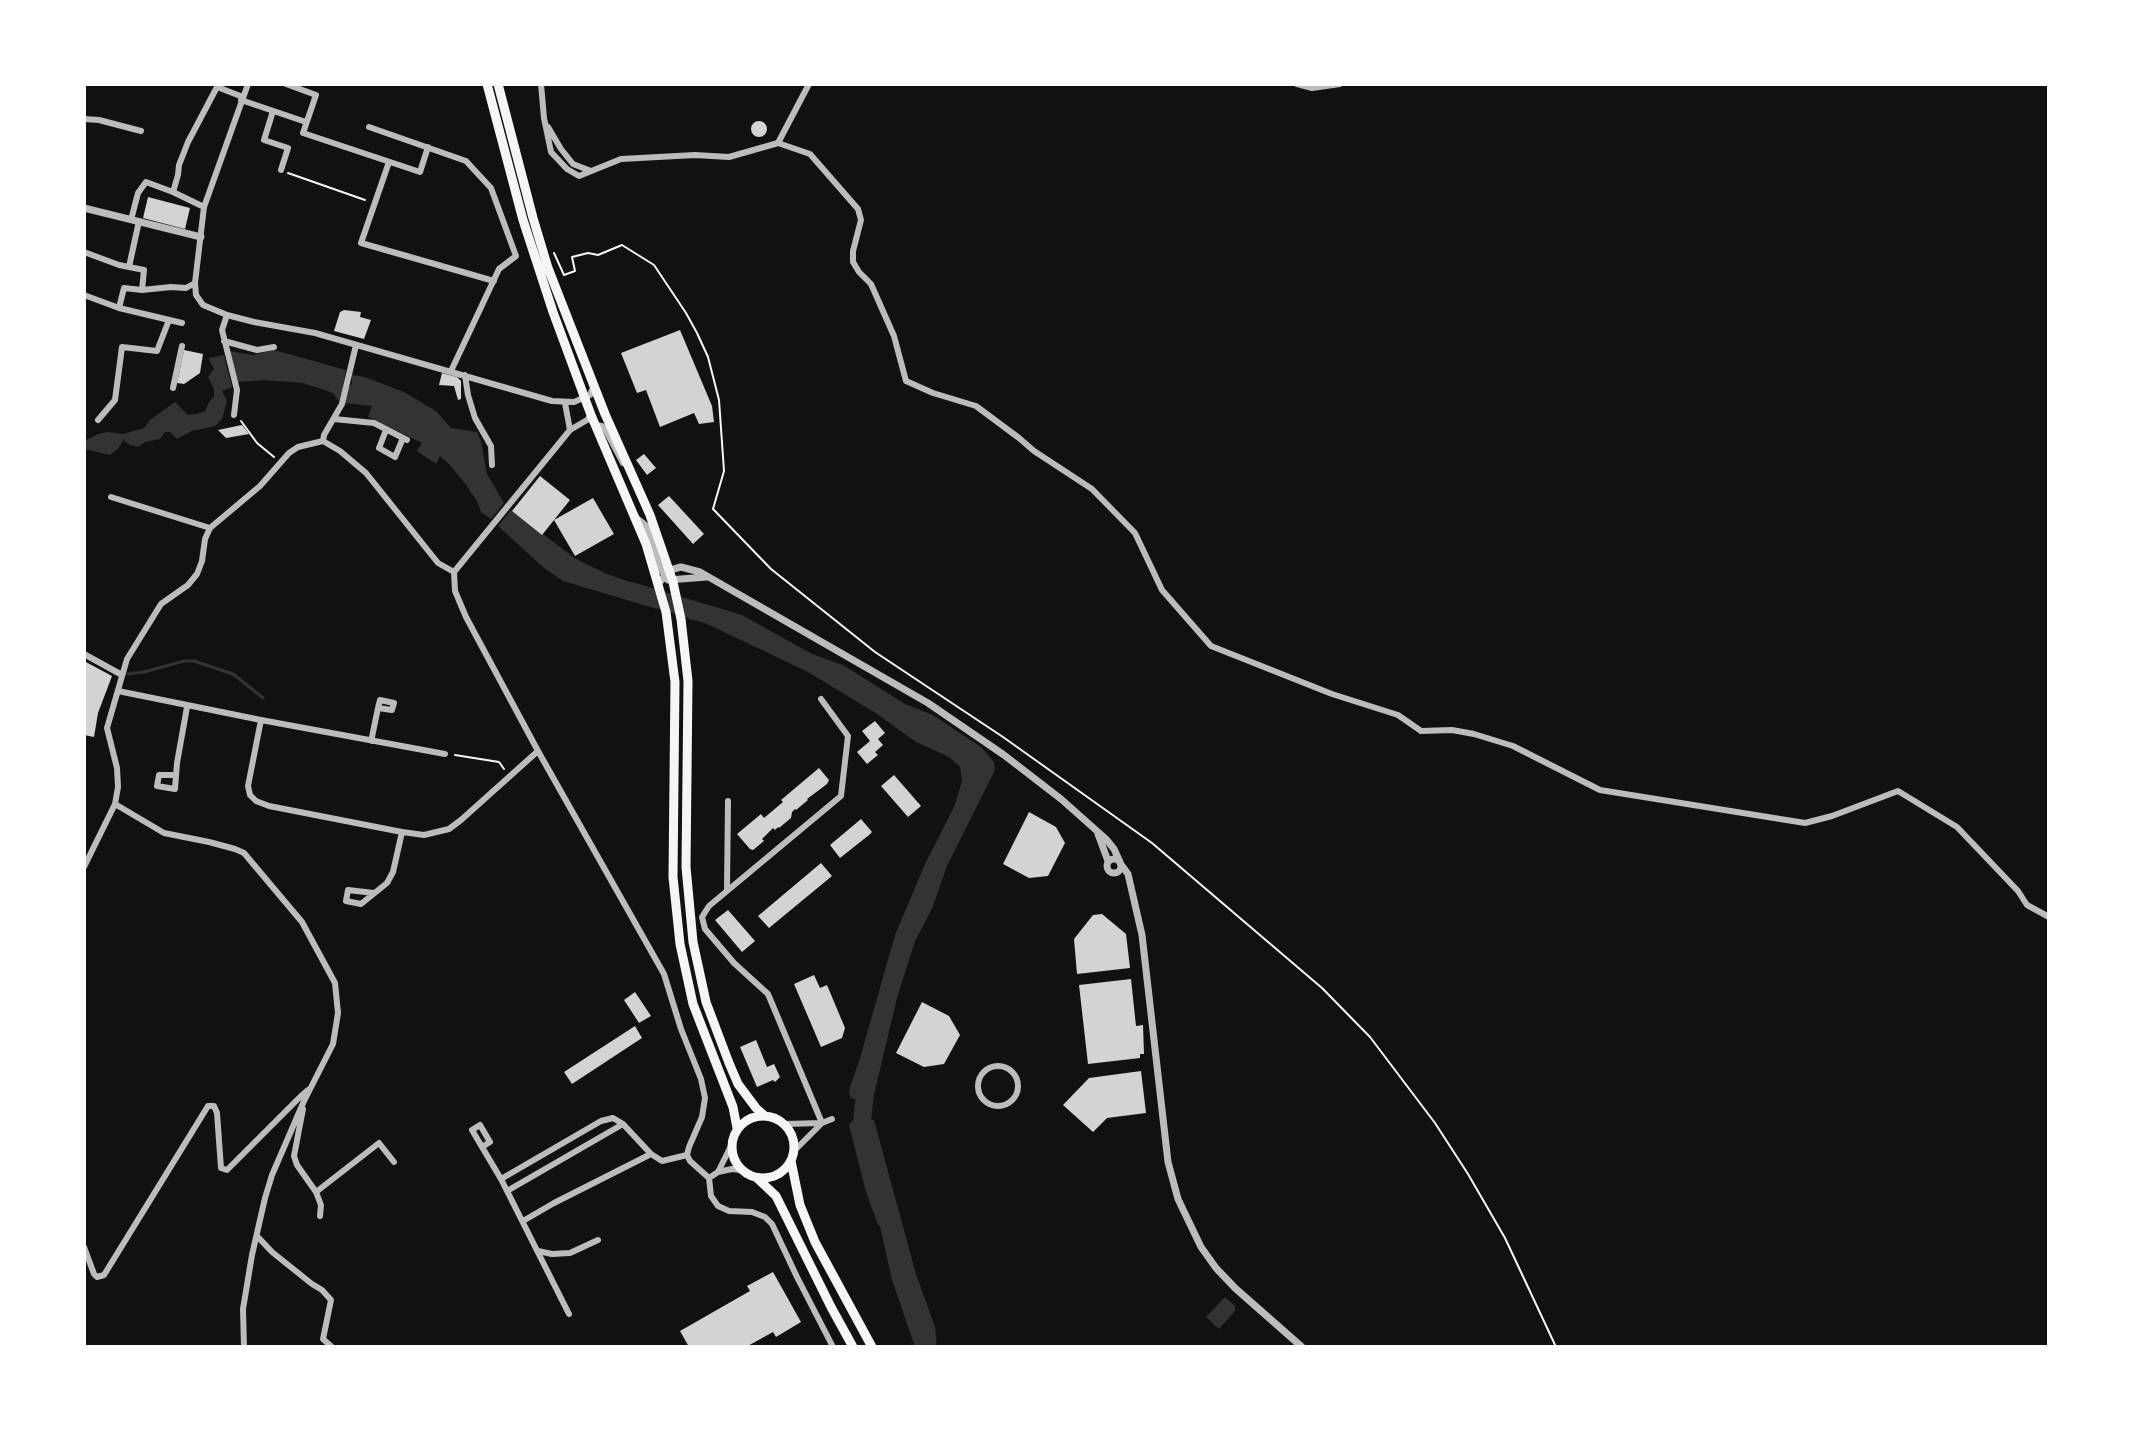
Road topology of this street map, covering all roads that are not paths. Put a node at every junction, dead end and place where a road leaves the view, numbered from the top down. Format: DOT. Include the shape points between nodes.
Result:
graph roads {
  1 [pos="248,84"];
  2 [pos="286,84"];
  3 [pos="487,84"];
  4 [pos="498,84"];
  5 [pos="541,84"];
  6 [pos="809,84"];
  7 [pos="1297,84"];
  8 [pos="1340,84"];
  9 [pos="242,98"];
  10 [pos="273,111"];
  11 [pos="84,119"];
  12 [pos="306,122"];
  13 [pos="369,127"];
  14 [pos="141,131"];
  15 [pos="778,143"];
  16 [pos="428,147"];
  17 [pos="389,162"];
  18 [pos="281,170"];
  19 [pos="173,192"];
  20 [pos="204,207"];
  21 [pos="84,208"];
  22 [pos="135,221"];
  23 [pos="201,237"];
  24 [pos="84,252"];
  25 [pos="129,267"];
  26 [pos="494,281"];
  27 [pos="195,283"];
  28 [pos="142,290"];
  29 [pos="84,295"];
  30 [pos="119,308"];
  31 [pos="227,315"];
  32 [pos="169,320"];
  33 [pos="182,323"];
  34 [pos="224,341"];
  35 [pos="356,345"];
  36 [pos="182,346"];
  37 [pos="274,347"];
  38 [pos="451,371"];
  39 [pos="465,375"];
  40 [pos="594,385"];
  41 [pos="173,388"];
  42 [pos="585,398"];
  43 [pos="565,403"];
  44 [pos="234,415"];
  45 [pos="334,419"];
  46 [pos="98,420"];
  47 [pos="593,420"];
  48 [pos="386,430"];
  49 [pos="570,430"];
  50 [pos="323,441"];
  51 [pos="492,465"];
  52 [pos="632,475"];
  53 [pos="111,497"];
  54 [pos="210,528"];
  55 [pos="454,572"];
  56 [pos="709,577"];
  57 [pos="665,579"];
  58 [pos="84,654"];
  59 [pos="122,675"];
  60 [pos="118,691"];
  61 [pos="821,699"];
  62 [pos="187,707"];
  63 [pos="378,708"];
  64 [pos="261,720"];
  65 [pos="372,741"];
  66 [pos="538,751"];
  67 [pos="445,754"];
  68 [pos="176,775"];
  69 [pos="728,801"];
  70 [pos="115,804"];
  71 [pos="402,832"];
  72 [pos="1097,832"];
  73 [pos="1108,861"];
  74 [pos="1120,862"];
  75 [pos="84,867"];
  76 [pos="1115,873"];
  77 [pos="727,890"];
  78 [pos="1131,892"];
  79 [pos="374,893"];
  80 [pos="2049,917"];
  81 [pos="988,1069"];
  82 [pos="311,1088"];
  83 [pos="304,1101"];
  84 [pos="765,1116"];
  85 [pos="832,1119"];
  86 [pos="822,1123"];
  87 [pos="623,1124"];
  88 [pos="785,1124"];
  89 [pos="737,1128"];
  90 [pos="731,1146"];
  91 [pos="482,1147"];
  92 [pos="651,1154"];
  93 [pos="687,1155"];
  94 [pos="792,1156"];
  95 [pos="394,1162"];
  96 [pos="741,1170"];
  97 [pos="718,1172"];
  98 [pos="709,1178"];
  99 [pos="757,1178"];
  100 [pos="501,1179"];
  101 [pos="507,1191"];
  102 [pos="316,1192"];
  103 [pos="320,1216"];
  104 [pos="523,1221"];
  105 [pos="257,1236"];
  106 [pos="598,1240"];
  107 [pos="84,1247"];
  108 [pos="538,1251"];
  109 [pos="569,1314"];
  110 [pos="244,1347"];
  111 [pos="332,1347"];
  112 [pos="833,1347"];
  113 [pos="853,1347"];
  114 [pos="872,1347"];
  115 [pos="1302,1347"];
  1 -- 9 [label="street"];
  2 -- 12 [label="street" via="316,95"];
  3 -- 42 [label="main road" via="523,220"];
  4 -- 40 [label="main road" via="548,268"];
  5 -- 15 [label="street" via="544,118 561,149 573,164 591,171 621,159 729,157"];
  6 -- 15 [label="street"];
  7 -- 8 [label="street"];
  9 -- 12 [label="street"];
  9 -- 19 [label="street" via="217,87 188,142"];
  9 -- 20 [label="street"];
  10 -- 18 [label="street" via="264,140 288,148"];
  11 -- 14 [label="street"];
  12 -- 17 [label="street" via="303,133"];
  13 -- 16 [label="street"];
  15 -- 80 [label="street" via="810,154 858,209 861,220 853,262 871,284 906,381 976,406 1092,489 1135,533 1162,590 1211,646 1398,715 1421,731 1452,730 1513,746 1600,790 1805,823 1898,791 1957,827 2027,905"];
  16 -- 17 [label="street" via="420,172"];
  16 -- 26 [label="street" via="466,161 491,188 516,256 499,269"];
  17 -- 26 [label="street" via="361,243"];
  19 -- 20 [label="street"];
  19 -- 22 [label="street" via="146,182 138,193"];
  20 -- 23 [label="street"];
  21 -- 22 [label="street"];
  22 -- 23 [label="street"];
  22 -- 25 [label="street"];
  23 -- 27 [label="street"];
  24 -- 25 [label="street"];
  25 -- 28 [label="street" via="144,270"];
  26 -- 38 [label="street"];
  27 -- 28 [label="street"];
  27 -- 31 [label="street" via="203,305"];
  28 -- 30 [label="street" via="124,288"];
  29 -- 30 [label="street"];
  30 -- 32 [label="street"];
  31 -- 34 [label="street"];
  31 -- 35 [label="street"];
  32 -- 33 [label="street"];
  32 -- 46 [label="street" via="157,351 122,347 115,400"];
  34 -- 37 [label="street" via="257,350"];
  34 -- 44 [label="street" via="236,388"];
  35 -- 38 [label="street"];
  35 -- 45 [label="street"];
  36 -- 41 [label="street"];
  38 -- 39 [label="street"];
  39 -- 43 [label="street"];
  39 -- 51 [label="street" via="475,418 491,446"];
  40 -- 42 [label="street"];
  40 -- 52 [label="main road"];
  42 -- 43 [label="street"];
  42 -- 47 [label="main road"];
  43 -- 49 [label="street"];
  45 -- 48 [label="street" via="374,423"];
  45 -- 50 [label="street"];
  47 -- 49 [label="street"];
  47 -- 52 [label="street" via="605,429"];
  47 -- 57 [label="main road"];
  48 -- 48 [label="street" via="405,439 395,457 379,448"];
  49 -- 55 [label="street"];
  50 -- 54 [label="street" via="289,453"];
  50 -- 55 [label="street" via="366,473 438,563"];
  52 -- 57 [label="main road" via="650,515"];
  53 -- 54 [label="street"];
  54 -- 59 [label="street" via="197,574 161,604"];
  55 -- 66 [label="street" via="466,617"];
  56 -- 57 [label="street"];
  56 -- 57 [label="street" via="681,567"];
  56 -- 72 [label="street" via="928,703 1016,764"];
  57 -- 84 [label="main road" via="681,619 688,681 686,867 693,942 706,1002 729,1063 738,1084"];
  57 -- 89 [label="main road" via="675,682 673,877 680,944 693,1004"];
  58 -- 59 [label="street"];
  59 -- 60 [label="street"];
  60 -- 62 [label="street"];
  60 -- 70 [label="street" via="107,728 117,768"];
  61 -- 77 [label="street" via="848,736 841,796"];
  62 -- 64 [label="street"];
  62 -- 68 [label="street"];
  63 -- 65 [label="street"];
  64 -- 65 [label="street"];
  64 -- 71 [label="street" via="248,786 256,801"];
  65 -- 67 [label="street"];
  66 -- 71 [label="street" via="449,829 424,835"];
  66 -- 93 [label="street" via="664,974 705,1098"];
  69 -- 77 [label="street"];
  70 -- 75 [label="street"];
  70 -- 82 [label="street" via="164,833 244,853 302,922 335,983 338,1013 333,1044"];
  71 -- 79 [label="street" via="393,872"];
  72 -- 73 [label="street"];
  72 -- 74 [label="street"];
  73 -- 74 [label="street"];
  73 -- 76 [label="street" via="1107,870"];
  74 -- 76 [label="street"];
  74 -- 78 [label="street"];
  76 -- 78 [label="street"];
  77 -- 86 [label="street" via="702,917 705,929 768,994"];
  78 -- 115 [label="street" via="1142,935 1168,1156 1178,1199 1216,1268"];
  81 -- 81 [label="street" via="978,1081 981,1097 994,1106 1009,1103 1017,1080 1002,1067"];
  82 -- 83 [label="street"];
  82 -- 107 [label="street" via="227,1170 221,1168 217,1113 208,1106 104,1275 94,1274"];
  83 -- 102 [label="street" via="294,1156"];
  83 -- 105 [label="street" via="272,1175"];
  84 -- 88 [label="main road"];
  84 -- 89 [label="main road"];
  85 -- 86 [label="street"];
  86 -- 88 [label="street"];
  86 -- 94 [label="street"];
  87 -- 92 [label="street"];
  87 -- 100 [label="street" via="613,1118 601,1121"];
  87 -- 101 [label="street"];
  88 -- 94 [label="main road" via="794,1141"];
  89 -- 90 [label="main road"];
  90 -- 96 [label="main road"];
  90 -- 97 [label="street"];
  91 -- 100 [label="street"];
  92 -- 93 [label="street" via="662,1161"];
  92 -- 104 [label="street"];
  93 -- 98 [label="street"];
  94 -- 99 [label="main road" via="777,1175"];
  94 -- 114 [label="main road" via="800,1205 815,1242"];
  95 -- 102 [label="street" via="379,1143"];
  96 -- 97 [label="street"];
  96 -- 99 [label="main road"];
  97 -- 98 [label="street"];
  98 -- 112 [label="street" via="718,1206 752,1212 772,1224"];
  99 -- 113 [label="main road" via="776,1196"];
  100 -- 101 [label="street"];
  101 -- 104 [label="street"];
  102 -- 103 [label="street"];
  104 -- 108 [label="street"];
  105 -- 110 [label="street" via="243,1309"];
  105 -- 111 [label="street" via="331,1300 323,1339"];
  106 -- 108 [label="street" via="570,1253"];
  108 -- 109 [label="street"];
}
